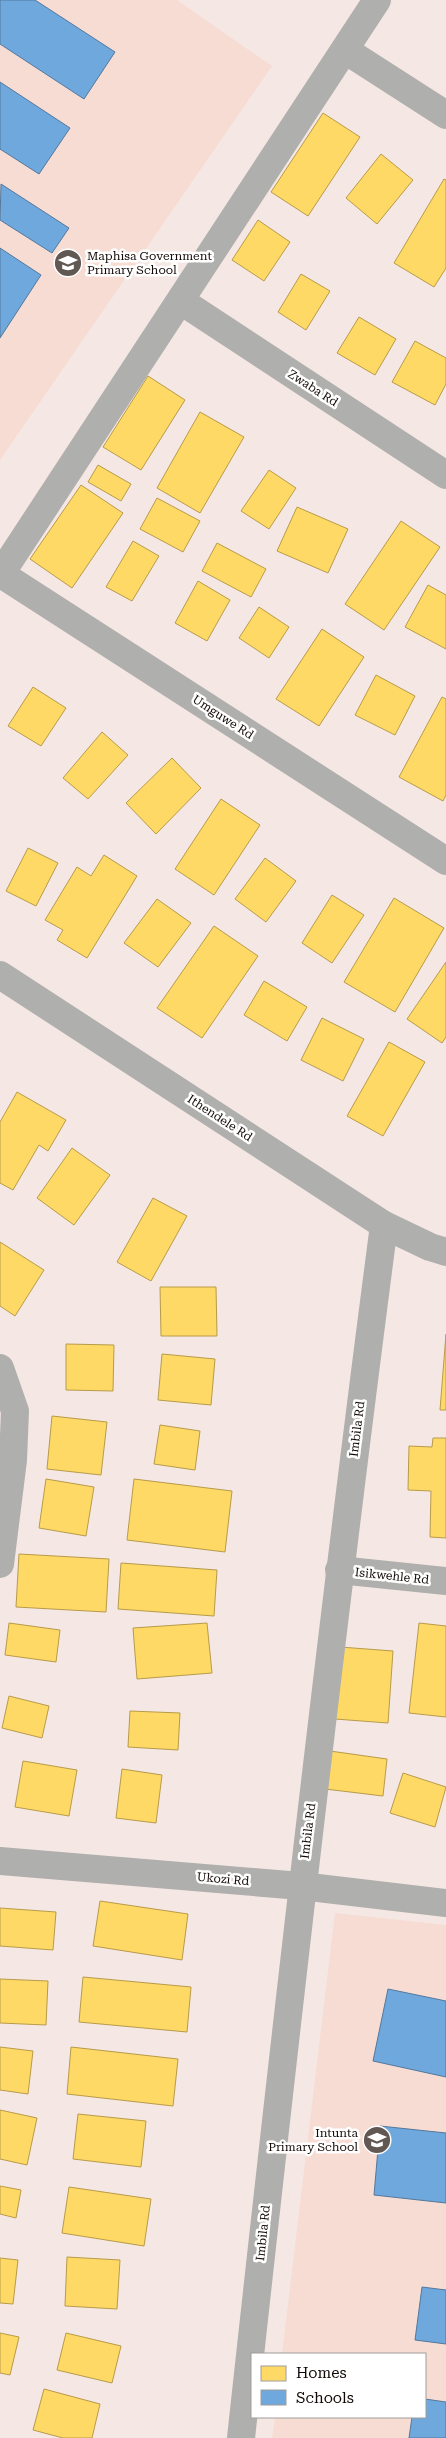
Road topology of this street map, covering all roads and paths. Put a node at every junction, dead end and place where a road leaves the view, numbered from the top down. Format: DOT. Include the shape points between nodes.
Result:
graph roads {
  1 [pos="377,0"];
  2 [pos="344,50"];
  3 [pos="446,116"];
  4 [pos="180,301"];
  5 [pos="446,475"];
  6 [pos="0,574"];
  7 [pos="446,861"];
  8 [pos="0,975"];
  9 [pos="384,1225"];
  10 [pos="446,1252"];
  11 [pos="0,1368"];
  12 [pos="0,1564"];
  13 [pos="339,1570"];
  14 [pos="446,1581"];
  15 [pos="0,1861"];
  16 [pos="302,1886"];
  17 [pos="446,1903"];
  18 [pos="241,2438"];
  1 -- 2 [label="street"];
  2 -- 3 [label="street"];
  2 -- 4 [label="street"];
  4 -- 5 [label="street, Zwaba Rd"];
  4 -- 6 [label="street"];
  6 -- 7 [label="street, Umguwe Rd"];
  8 -- 9 [label="street, Ithendele Rd"];
  9 -- 10 [label="street, Ithendele Rd"];
  9 -- 13 [label="street, Imbila Rd"];
  11 -- 12 [label="street" via="16,1411"];
  13 -- 14 [label="street, Isikwehle Rd"];
  13 -- 16 [label="street, Imbila Rd"];
  15 -- 16 [label="street, Ukozi Rd"];
  16 -- 17 [label="street, Ukozi Rd"];
  16 -- 18 [label="street, Imbila Rd"];
}
